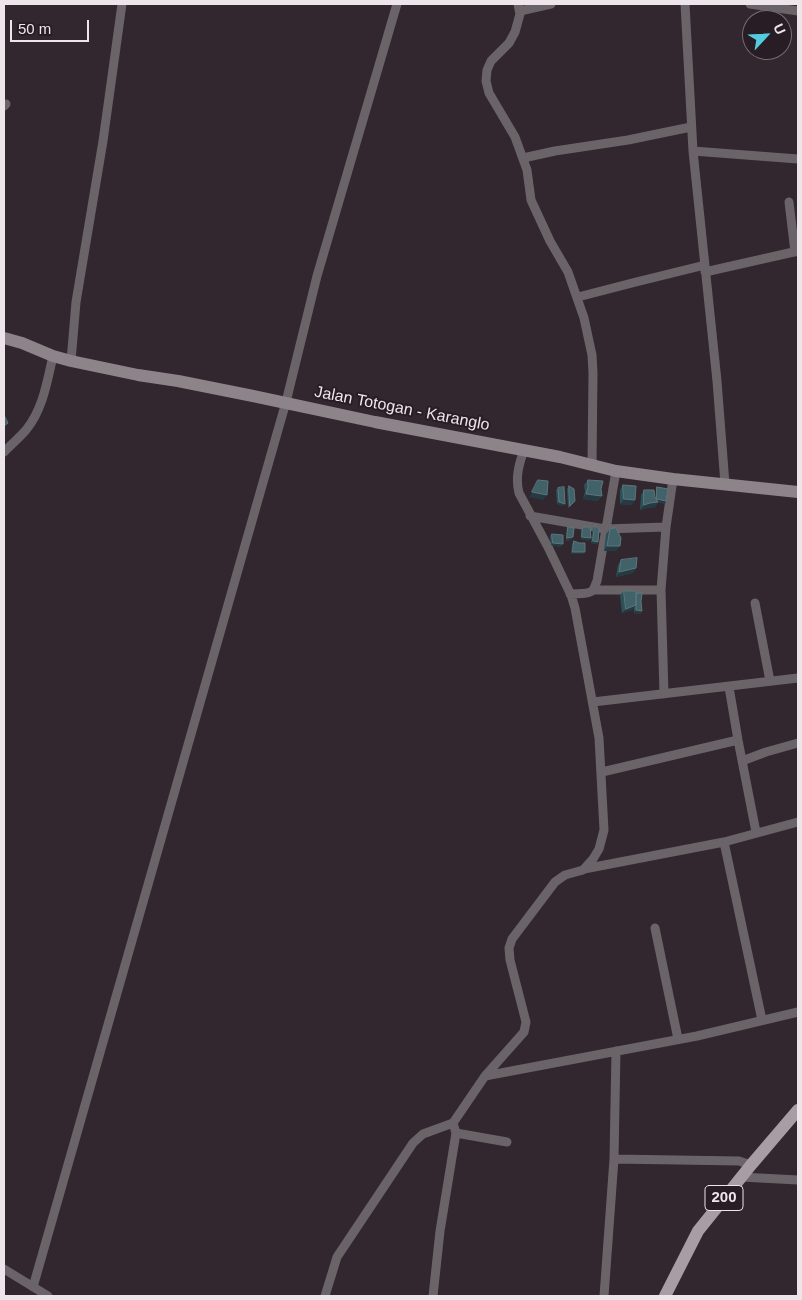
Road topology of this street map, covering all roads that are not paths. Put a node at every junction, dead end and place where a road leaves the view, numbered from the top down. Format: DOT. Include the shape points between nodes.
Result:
graph roads {
  1 [pos="122,4"];
  2 [pos="397,4"];
  3 [pos="551,4"];
  4 [pos="685,4"];
  5 [pos="750,4"];
  6 [pos="519,7"];
  7 [pos="798,11"];
  8 [pos="692,127"];
  9 [pos="693,150"];
  10 [pos="523,158"];
  11 [pos="798,158"];
  12 [pos="789,202"];
  13 [pos="797,252"];
  14 [pos="705,269"];
  15 [pos="578,297"];
  16 [pos="4,338"];
  17 [pos="63,359"];
  18 [pos="286,402"];
  19 [pos="524,450"];
  20 [pos="4,452"];
  21 [pos="592,465"];
  22 [pos="616,471"];
  23 [pos="673,479"];
  24 [pos="725,484"];
  25 [pos="798,492"];
  26 [pos="530,516"];
  27 [pos="666,527"];
  28 [pos="605,529"];
  29 [pos="593,590"];
  30 [pos="661,590"];
  31 [pos="570,594"];
  32 [pos="755,603"];
  33 [pos="798,678"];
  34 [pos="770,682"];
  35 [pos="729,687"];
  36 [pos="664,694"];
  37 [pos="593,702"];
  38 [pos="738,740"];
  39 [pos="798,743"];
  40 [pos="742,761"];
  41 [pos="602,772"];
  42 [pos="798,822"];
  43 [pos="756,832"];
  44 [pos="724,842"];
  45 [pos="583,870"];
  46 [pos="656,928"];
  47 [pos="798,1012"];
  48 [pos="762,1020"];
  49 [pos="678,1039"];
  50 [pos="616,1051"];
  51 [pos="485,1076"];
  52 [pos="798,1110"];
  53 [pos="452,1123"];
  54 [pos="456,1133"];
  55 [pos="507,1142"];
  56 [pos="614,1159"];
  57 [pos="751,1165"];
  58 [pos="741,1177"];
  59 [pos="798,1180"];
  60 [pos="4,1269"];
  61 [pos="33,1287"];
  62 [pos="48,1296"];
  63 [pos="325,1296"];
  64 [pos="434,1296"];
  65 [pos="604,1296"];
  66 [pos="665,1296"];
  1 -- 17 [label="street" via="103,141"];
  2 -- 18 [label="street" via="317,276"];
  3 -- 6 [label="street"];
  4 -- 8 [label="street"];
  5 -- 7 [label="street"];
  6 -- 10 [label="street" via="515,32 509,43 491,60 486,81"];
  8 -- 9 [label="street"];
  8 -- 10 [label="street"];
  9 -- 11 [label="street"];
  9 -- 14 [label="street"];
  10 -- 15 [label="street" via="530,181 531,200"];
  12 -- 13 [label="street"];
  13 -- 14 [label="street"];
  14 -- 15 [label="street"];
  14 -- 24 [label="street"];
  15 -- 21 [label="street" via="592,355"];
  16 -- 17 [label="main road, Jalan Totogan - Karanglo"];
  17 -- 18 [label="main road, Jalan Totogan - Karanglo"];
  17 -- 20 [label="street" via="34,418"];
  18 -- 19 [label="main road, Jalan Totogan - Karanglo"];
  18 -- 61 [label="street"];
  19 -- 21 [label="main road, Jalan Totogan - Karanglo"];
  19 -- 26 [label="street" via="517,486"];
  21 -- 22 [label="main road, Jalan Totogan - Karanglo"];
  22 -- 23 [label="main road, Jalan Totogan - Karanglo"];
  22 -- 28 [label="street"];
  23 -- 24 [label="main road, Jalan Totogan - Karanglo"];
  23 -- 27 [label="street"];
  24 -- 25 [label="main road, Jalan Totogan - Karanglo"];
  26 -- 28 [label="street"];
  26 -- 31 [label="street"];
  27 -- 28 [label="street"];
  27 -- 30 [label="street"];
  28 -- 29 [label="street"];
  29 -- 30 [label="street"];
  29 -- 31 [label="street"];
  30 -- 36 [label="street"];
  31 -- 37 [label="street"];
  32 -- 34 [label="street"];
  33 -- 34 [label="street"];
  34 -- 35 [label="street"];
  35 -- 36 [label="street"];
  35 -- 38 [label="street"];
  36 -- 37 [label="street"];
  37 -- 41 [label="street"];
  38 -- 40 [label="street"];
  38 -- 41 [label="street"];
  39 -- 40 [label="street"];
  40 -- 43 [label="street"];
  41 -- 45 [label="street" via="604,830 599,849"];
  42 -- 43 [label="street"];
  43 -- 44 [label="street"];
  44 -- 45 [label="street"];
  44 -- 48 [label="street"];
  45 -- 51 [label="street" via="555,882 512,940 510,960 526,1022 524,1032"];
  46 -- 49 [label="street"];
  47 -- 48 [label="street"];
  48 -- 49 [label="street"];
  49 -- 50 [label="street"];
  50 -- 51 [label="street"];
  50 -- 56 [label="street"];
  51 -- 53 [label="street"];
  52 -- 57 [label="main road, 200"];
  53 -- 54 [label="street"];
  53 -- 63 [label="street" via="423,1134 413,1143 337,1257"];
  54 -- 55 [label="street"];
  54 -- 64 [label="street" via="440,1231"];
  56 -- 57 [label="street" via="739,1161"];
  56 -- 65 [label="street"];
  57 -- 58 [label="main road, 200"];
  58 -- 59 [label="street"];
  58 -- 66 [label="main road, 200" via="698,1231"];
  60 -- 61 [label="street"];
  61 -- 62 [label="street"];
}
